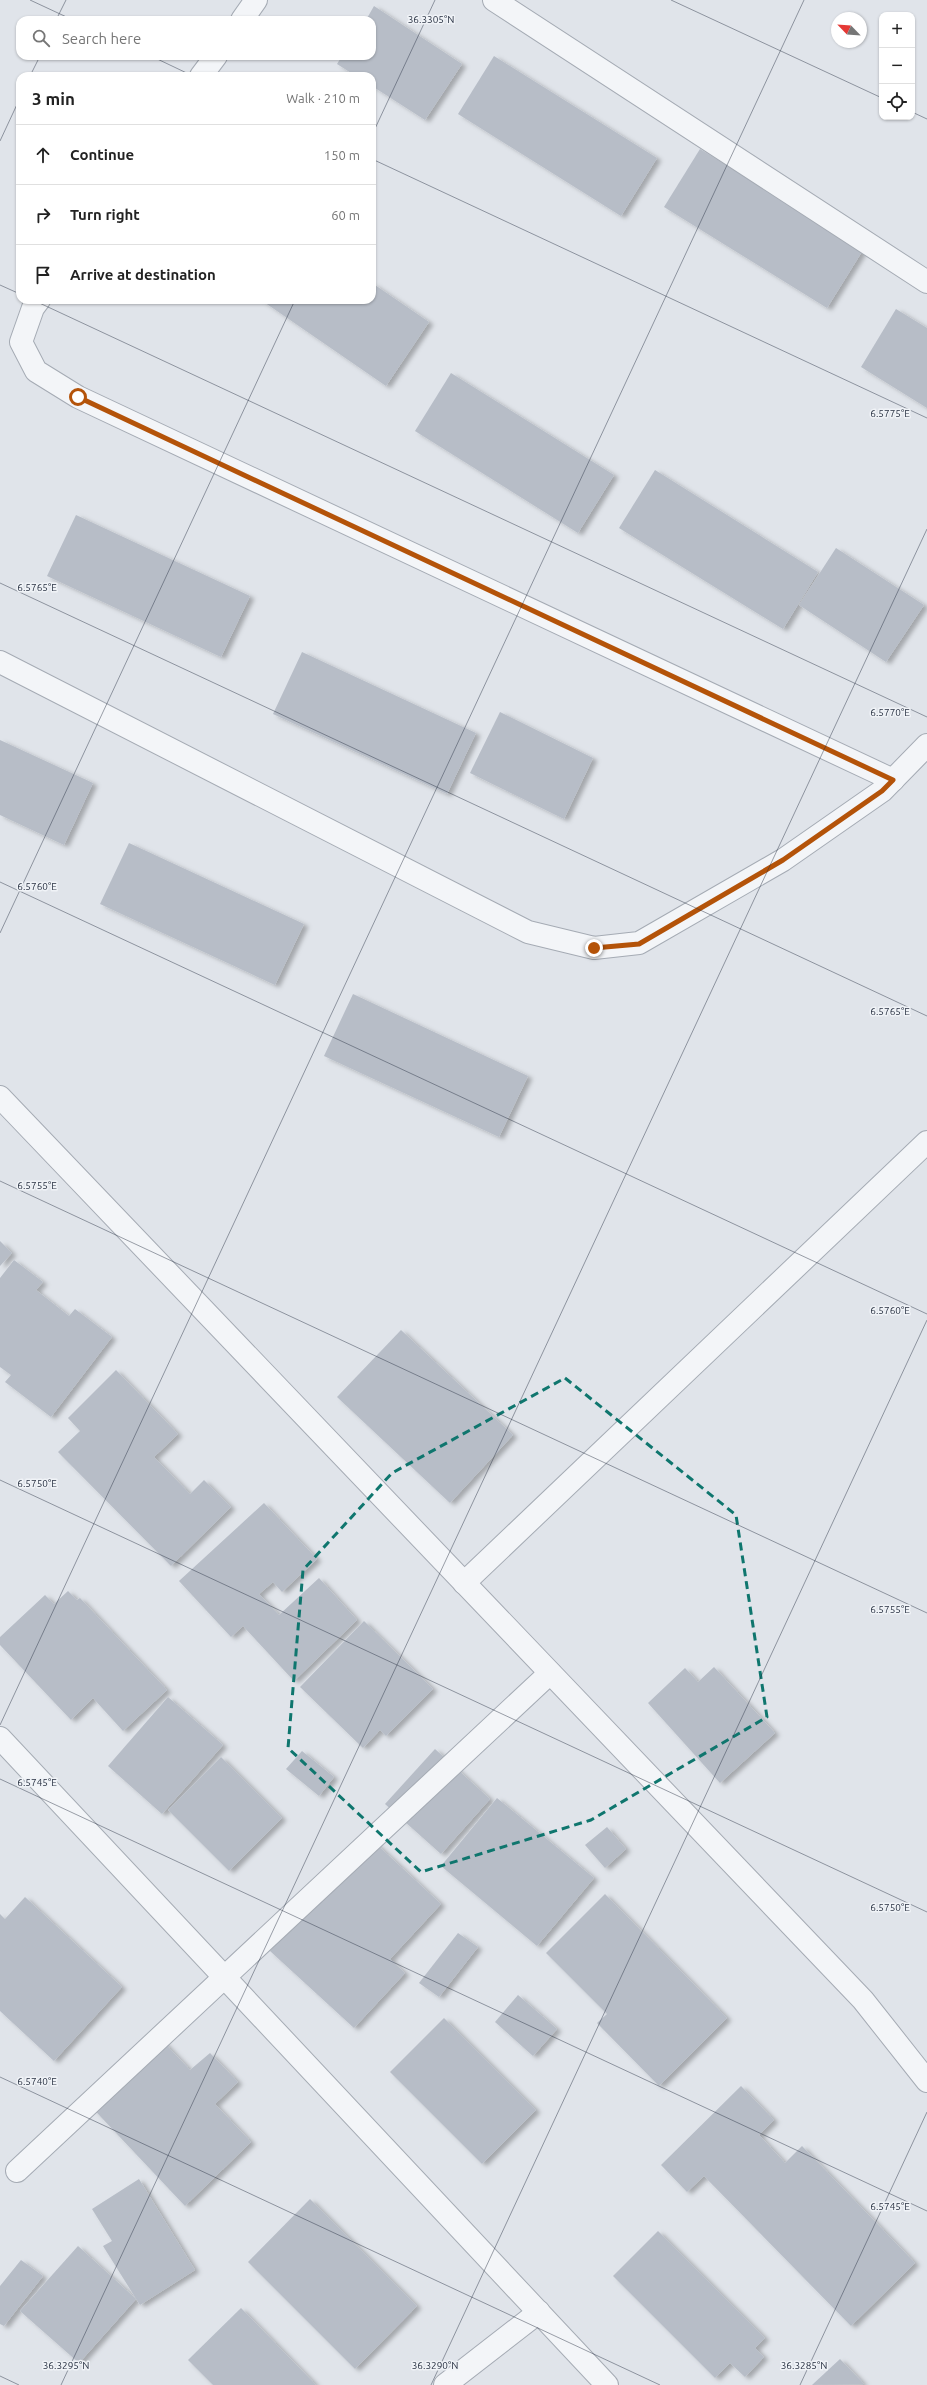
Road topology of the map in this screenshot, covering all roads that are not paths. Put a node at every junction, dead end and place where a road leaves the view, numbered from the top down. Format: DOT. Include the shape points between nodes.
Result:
graph roads {
  1 [pos="256,0"];
  2 [pos="494,0"];
  3 [pos="245,16"];
  4 [pos="213,60"];
  5 [pos="205,72"];
  6 [pos="927,282"];
  7 [pos="36,304"];
  8 [pos="0,662"];
  9 [pos="927,745"];
  10 [pos="893,780"];
  11 [pos="0,1098"];
  12 [pos="927,1142"];
  13 [pos="464,1583"];
  14 [pos="550,1673"];
  15 [pos="0,1738"];
  16 [pos="225,1976"];
  17 [pos="927,2081"];
  18 [pos="17,2171"];
  19 [pos="539,2312"];
  20 [pos="444,2385"];
  21 [pos="607,2385"];
  1 -- 3 [label="street"];
  2 -- 6 [label="street"];
  4 -- 5 [label="street"];
  7 -- 10 [label="street" via="21,342 36,371 78,397"];
  8 -- 10 [label="street" via="528,932 594,948 639,944 783,860 882,791"];
  9 -- 10 [label="street"];
  11 -- 13 [label="street"];
  12 -- 13 [label="street"];
  13 -- 14 [label="street"];
  14 -- 16 [label="street"];
  14 -- 17 [label="street" via="863,2000"];
  15 -- 16 [label="street"];
  16 -- 18 [label="street"];
  16 -- 19 [label="street"];
  19 -- 20 [label="street"];
  19 -- 21 [label="street"];
}
